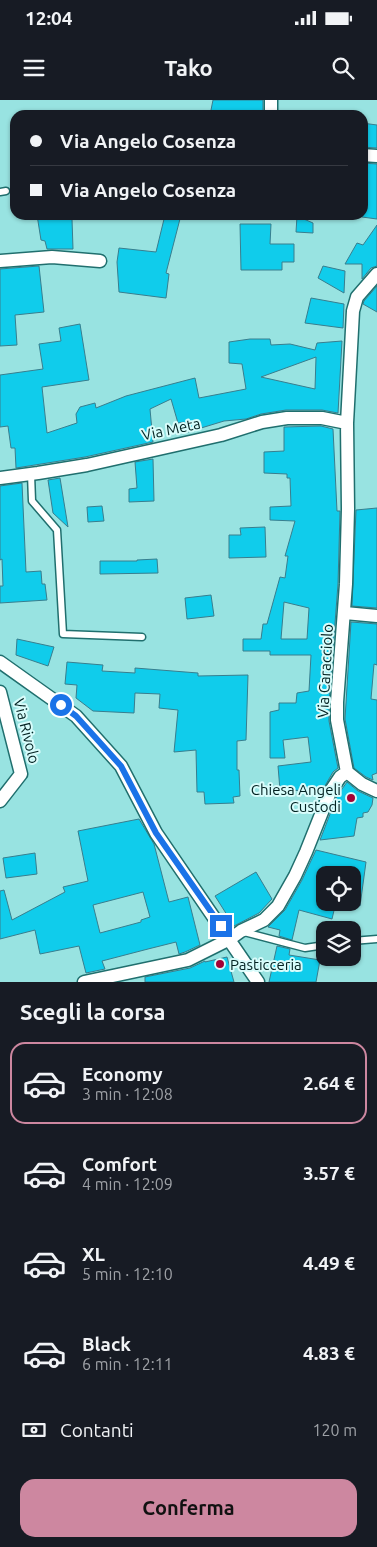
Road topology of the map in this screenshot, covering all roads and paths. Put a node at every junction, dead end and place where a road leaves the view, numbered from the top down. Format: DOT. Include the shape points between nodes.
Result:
graph roads {
  1 [pos="0,261"];
  2 [pos="100,261"];
  3 [pos="377,274"];
  4 [pos="347,423"];
  5 [pos="31,474"];
  6 [pos="0,478"];
  7 [pos="345,613"];
  8 [pos="377,616"];
  9 [pos="142,637"];
  10 [pos="0,662"];
  11 [pos="0,692"];
  12 [pos="347,772"];
  13 [pos="377,791"];
  14 [pos="0,801"];
  15 [pos="241,931"];
  16 [pos="230,939"];
  17 [pos="377,939"];
  18 [pos="361,940"];
  19 [pos="316,946"];
  20 [pos="84,982"];
  21 [pos="258,982"];
  1 -- 2 [label="street" via="52,256"];
  3 -- 4 [label="street, Via Caracciolo" via="357,297 352,311"];
  4 -- 5 [label="street, Via Meta" via="322,418 262,422 221,435"];
  4 -- 7 [label="street, Via Caracciolo"];
  5 -- 6 [label="street, Via Meta"];
  5 -- 9 [label="lane" via="32,501 57,530 63,634"];
  7 -- 8 [label="street"];
  7 -- 12 [label="street, Via Caracciolo" via="337,720"];
  10 -- 16 [label="street" via="76,716 121,766 156,833"];
  11 -- 14 [label="street, Via Rivolo" via="21,774"];
  12 -- 13 [label="street"];
  12 -- 15 [label="street" via="330,792 306,852 278,906 264,920"];
  15 -- 16 [label="street"];
  15 -- 19 [label="lane" via="305,948"];
  16 -- 20 [label="street" via="188,960"];
  16 -- 21 [label="street"];
  17 -- 18 [label="lane"];
}
